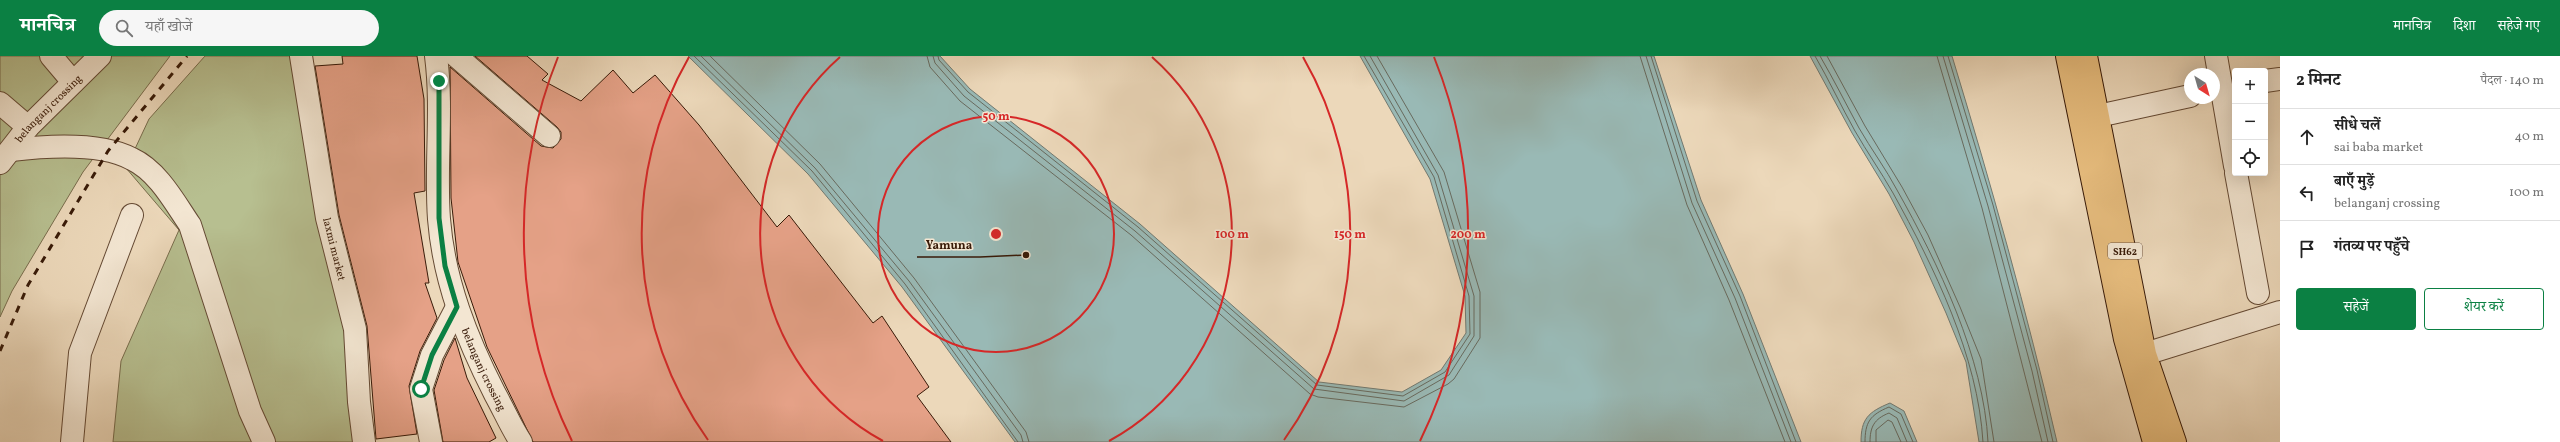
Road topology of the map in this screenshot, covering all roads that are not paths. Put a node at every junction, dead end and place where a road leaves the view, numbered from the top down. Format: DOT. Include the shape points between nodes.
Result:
graph roads {
  1 [pos="51,56"];
  2 [pos="100,56"];
  3 [pos="302,56"];
  4 [pos="436,56"];
  5 [pos="456,56"];
  6 [pos="2067,56"];
  7 [pos="2086,56"];
  8 [pos="2216,56"];
  9 [pos="2280,79"];
  10 [pos="2268,81"];
  11 [pos="73,82"];
  12 [pos="2224,89"];
  13 [pos="2184,97"];
  14 [pos="0,103"];
  15 [pos="2098,116"];
  16 [pos="28,127"];
  17 [pos="549,136"];
  18 [pos="2232,145"];
  19 [pos="5,156"];
  20 [pos="2237,176"];
  21 [pos="132,215"];
  22 [pos="2258,293"];
  23 [pos="457,307"];
  24 [pos="2280,312"];
  25 [pos="2145,354"];
  26 [pos="72,442"];
  27 [pos="264,442"];
  28 [pos="364,442"];
  29 [pos="424,442"];
  30 [pos="431,442"];
  31 [pos="521,442"];
  32 [pos="2154,442"];
  33 [pos="2175,442"];
  1 -- 11 [label="street"];
  2 -- 11 [label="street, belanganj crossing"];
  3 -- 28 [label="street, laxmi market" via="327,218 355,329"];
  4 -- 23 [label="street, belanganj crossing" via="439,81 439,218 445,266"];
  5 -- 17 [label="street"];
  6 -- 32 [label="main road, SH62" via="2124,339"];
  7 -- 15 [label="main road, SH62"];
  8 -- 12 [label="street"];
  9 -- 10 [label="street"];
  11 -- 16 [label="street, belanganj crossing"];
  12 -- 18 [label="street"];
  13 -- 15 [label="street"];
  14 -- 16 [label="street"];
  15 -- 25 [label="main road, SH62"];
  16 -- 19 [label="street, belanganj crossing"];
  19 -- 27 [label="street" via="52,145 108,151 132,158 148,170 173,199 190,226 250,411"];
  20 -- 22 [label="street"];
  21 -- 26 [label="street" via="80,353"];
  23 -- 30 [label="street" via="432,355 421,389"];
  23 -- 31 [label="street, belanganj crossing" via="482,367"];
  24 -- 25 [label="street"];
  25 -- 33 [label="main road, SH62"];
  29 -- 30 [label="street"];
}
